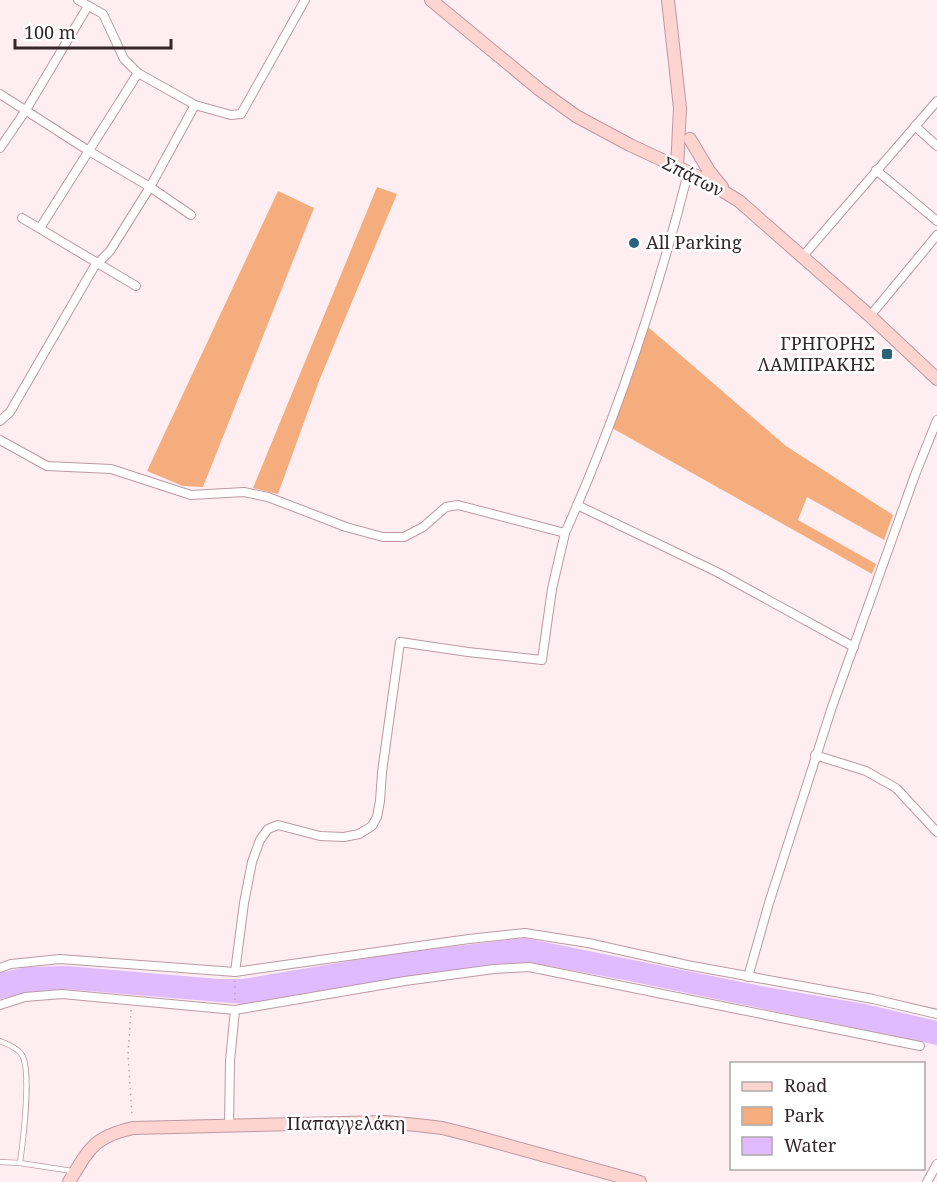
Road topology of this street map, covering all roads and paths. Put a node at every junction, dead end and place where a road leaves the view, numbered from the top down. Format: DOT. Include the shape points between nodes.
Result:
graph roads {
  1 [pos="78,0"];
  2 [pos="304,0"];
  3 [pos="431,0"];
  4 [pos="668,0"];
  5 [pos="88,6"];
  6 [pos="138,73"];
  7 [pos="0,94"];
  8 [pos="937,100"];
  9 [pos="195,105"];
  10 [pos="680,108"];
  11 [pos="26,110"];
  12 [pos="915,126"];
  13 [pos="690,139"];
  14 [pos="937,146"];
  15 [pos="0,148"];
  16 [pos="89,151"];
  17 [pos="682,170"];
  18 [pos="876,170"];
  19 [pos="150,187"];
  20 [pos="728,194"];
  21 [pos="190,215"];
  22 [pos="22,218"];
  23 [pos="937,221"];
  24 [pos="40,228"];
  25 [pos="937,235"];
  26 [pos="803,256"];
  27 [pos="99,264"];
  28 [pos="136,286"];
  29 [pos="870,316"];
  30 [pos="936,377"];
  31 [pos="937,420"];
  32 [pos="0,421"];
  33 [pos="0,440"];
  34 [pos="577,505"];
  35 [pos="565,533"];
  36 [pos="854,647"];
  37 [pos="815,755"];
  38 [pos="937,832"];
  39 [pos="0,969"];
  40 [pos="235,972"];
  41 [pos="748,977"];
  42 [pos="131,1000"];
  43 [pos="0,1005"];
  44 [pos="235,1010"];
  45 [pos="937,1014"];
  46 [pos="0,1041"];
  47 [pos="920,1046"];
  48 [pos="230,1125"];
  49 [pos="133,1128"];
  50 [pos="0,1162"];
  51 [pos="20,1163"];
  52 [pos="937,1164"];
  53 [pos="72,1177"];
  54 [pos="640,1182"];
  55 [pos="927,1182"];
  1 -- 5 [label="street"];
  2 -- 9 [label="street" via="241,114 218,113"];
  3 -- 17 [label="main road, Σπάτων" via="576,116"];
  4 -- 10 [label="main road"];
  5 -- 6 [label="street" via="103,14 124,59"];
  5 -- 11 [label="street"];
  6 -- 9 [label="street"];
  6 -- 16 [label="street"];
  7 -- 11 [label="street"];
  8 -- 12 [label="street"];
  9 -- 19 [label="street"];
  10 -- 13 [label="main road"];
  10 -- 17 [label="main road"];
  11 -- 15 [label="street"];
  11 -- 16 [label="street"];
  12 -- 14 [label="street"];
  12 -- 18 [label="street"];
  13 -- 17 [label="main road"];
  13 -- 20 [label="main road"];
  16 -- 19 [label="street"];
  16 -- 24 [label="street"];
  17 -- 20 [label="main road, Σπάτων"];
  17 -- 34 [label="street" via="655,294"];
  18 -- 23 [label="street"];
  18 -- 26 [label="street"];
  19 -- 21 [label="street"];
  19 -- 27 [label="street"];
  20 -- 26 [label="main road, Σπάτων"];
  22 -- 24 [label="street"];
  24 -- 27 [label="street"];
  25 -- 29 [label="street"];
  26 -- 29 [label="main road, Σπάτων"];
  27 -- 28 [label="street"];
  27 -- 32 [label="street" via="93,267 10,412"];
  29 -- 30 [label="main road, Σπάτων"];
  31 -- 36 [label="street"];
  33 -- 35 [label="street" via="47,466 111,469 191,495 244,492 268,497 383,537 404,537 423,528 446,507 458,505"];
  34 -- 35 [label="street"];
  34 -- 36 [label="street" via="717,573"];
  35 -- 40 [label="street" via="542,660 400,642 377,817 372,826 359,834 344,837 320,836 278,825 268,829 252,862"];
  36 -- 37 [label="street"];
  37 -- 38 [label="street" via="866,771 896,788"];
  37 -- 41 [label="street"];
  39 -- 40 [label="street" via="11,964 60,959"];
  40 -- 41 [label="street" via="525,933"];
  40 -- 44 [label="path"];
  41 -- 45 [label="street"];
  42 -- 43 [label="street" via="41,994"];
  42 -- 44 [label="street"];
  42 -- 49 [label="path" via="128,1054"];
  44 -- 47 [label="street" via="414,980 529,967"];
  44 -- 48 [label="street"];
  46 -- 51 [label="lane" via="23,1057 25,1113"];
  48 -- 49 [label="main road, Παπαγγελάκη"];
  48 -- 54 [label="main road, Παπαγγελάκη" via="385,1122 442,1128"];
  49 -- 53 [label="main road, Παπαγγελάκη" via="96,1142"];
  50 -- 51 [label="lane"];
  51 -- 53 [label="lane"];
  52 -- 55 [label="street"];
}
